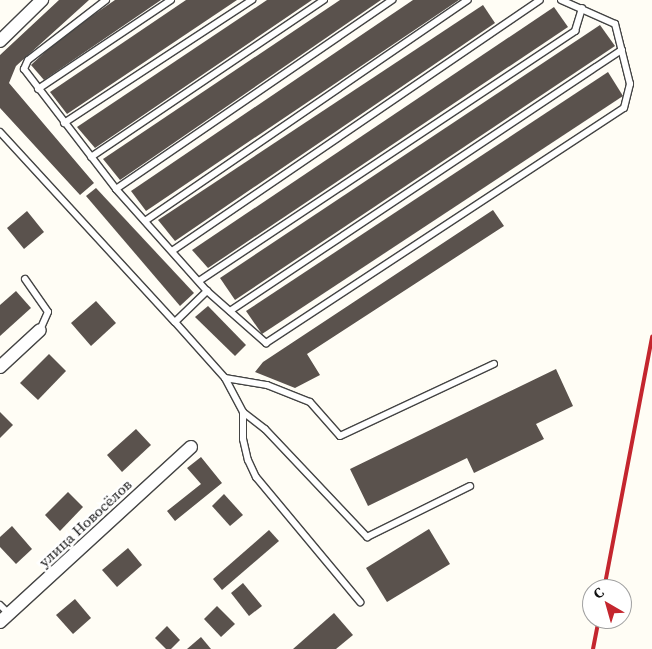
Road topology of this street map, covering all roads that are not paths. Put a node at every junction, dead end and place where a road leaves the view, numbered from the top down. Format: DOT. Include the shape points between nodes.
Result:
graph roads {
  1 [pos="42,0"];
  2 [pos="106,0"];
  3 [pos="171,0"];
  4 [pos="252,0"];
  5 [pos="324,0"];
  6 [pos="392,0"];
  7 [pos="468,0"];
  8 [pos="540,0"];
  9 [pos="561,0"];
  10 [pos="582,8"];
  11 [pos="0,41"];
  12 [pos="622,50"];
  13 [pos="38,89"];
  14 [pos="64,123"];
  15 [pos="0,132"];
  16 [pos="91,157"];
  17 [pos="116,189"];
  18 [pos="144,220"];
  19 [pos="172,251"];
  20 [pos="25,279"];
  21 [pos="199,281"];
  22 [pos="207,291"];
  23 [pos="230,310"];
  24 [pos="175,322"];
  25 [pos="40,330"];
  26 [pos="494,364"];
  27 [pos="0,367"];
  28 [pos="225,378"];
  29 [pos="243,412"];
  30 [pos="191,447"];
  31 [pos="470,486"];
  32 [pos="360,602"];
  33 [pos="0,605"];
  34 [pos="5,618"];
  1 -- 11 [label="street"];
  2 -- 13 [label="lane" via="28,60 24,69"];
  3 -- 13 [label="lane"];
  4 -- 14 [label="lane"];
  5 -- 16 [label="lane"];
  6 -- 17 [label="lane"];
  7 -- 18 [label="lane"];
  8 -- 19 [label="lane"];
  9 -- 10 [label="lane"];
  10 -- 12 [label="lane" via="615,24"];
  10 -- 21 [label="lane" via="575,31"];
  12 -- 23 [label="lane"];
  12 -- 23 [label="lane" via="630,84 624,108 266,343"];
  13 -- 14 [label="lane"];
  14 -- 16 [label="lane"];
  15 -- 24 [label="lane"];
  16 -- 17 [label="lane"];
  17 -- 18 [label="lane"];
  18 -- 19 [label="lane"];
  19 -- 21 [label="lane"];
  20 -- 25 [label="lane" via="48,312"];
  21 -- 22 [label="lane"];
  22 -- 23 [label="lane"];
  22 -- 24 [label="lane"];
  24 -- 28 [label="lane"];
  25 -- 27 [label="street"];
  26 -- 28 [label="lane" via="340,436 310,402 267,385"];
  28 -- 29 [label="lane"];
  29 -- 31 [label="lane" via="264,429 367,537"];
  29 -- 32 [label="lane" via="243,439 256,477"];
  30 -- 34 [label="street, улица Новосёлов"];
  33 -- 34 [label="lane"];
}
